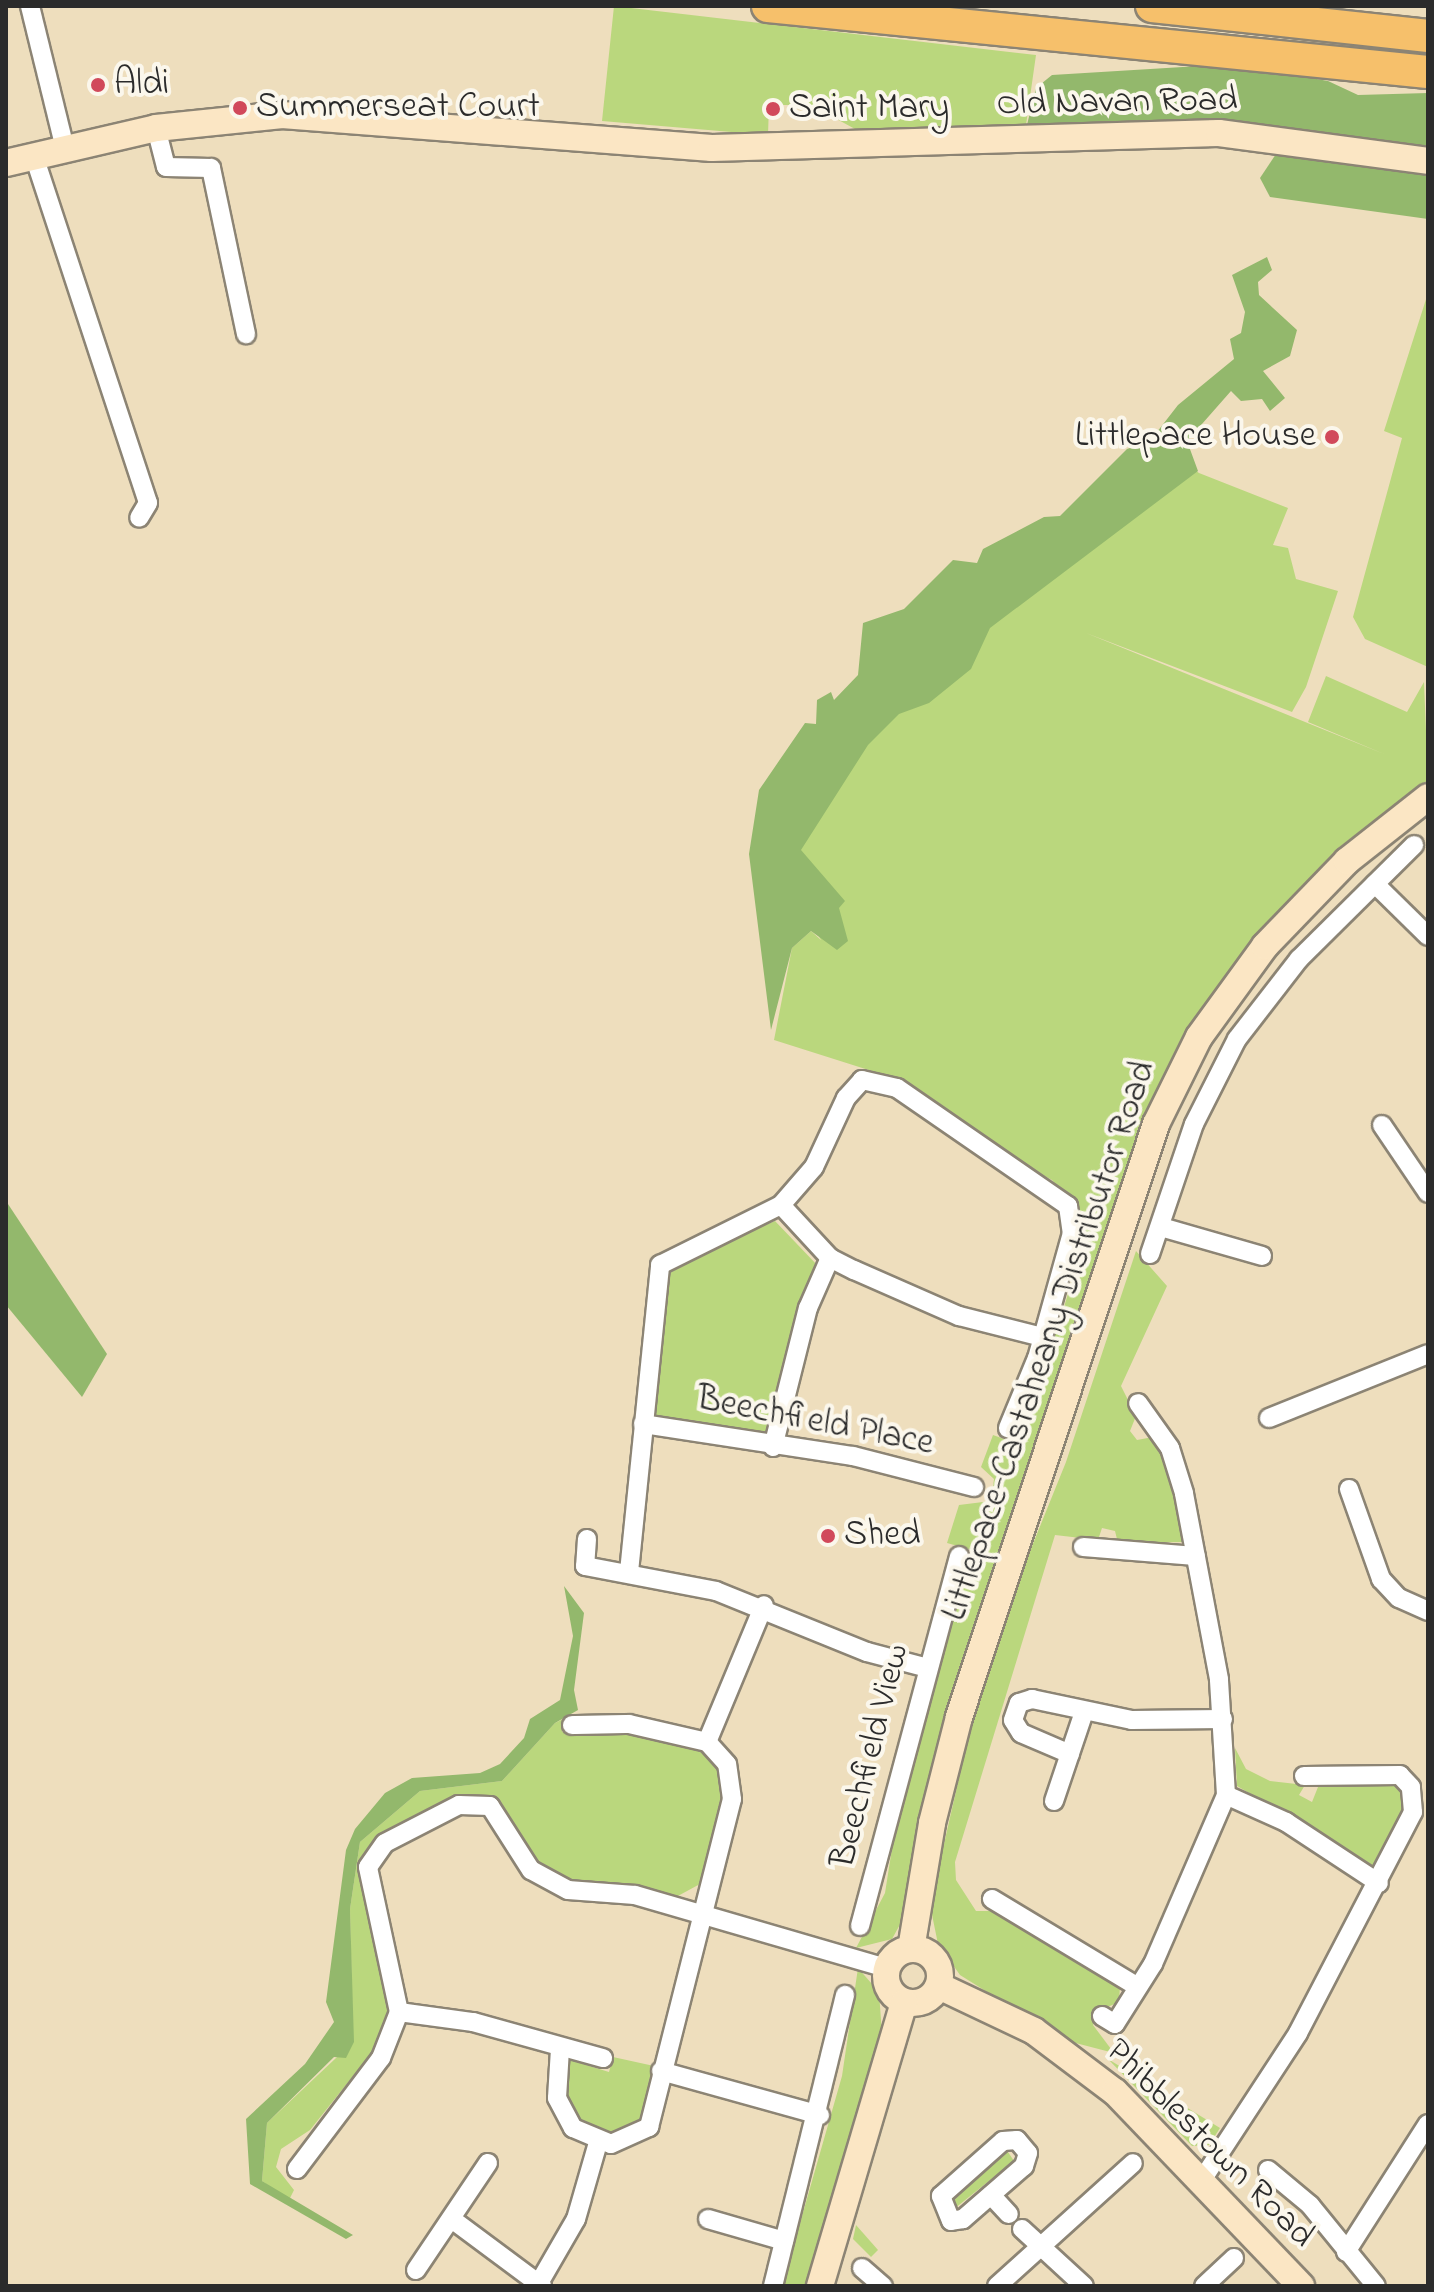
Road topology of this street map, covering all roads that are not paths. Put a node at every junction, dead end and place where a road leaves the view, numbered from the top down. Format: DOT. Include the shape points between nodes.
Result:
graph roads {
  1 [pos="30,6"];
  2 [pos="768,6"];
  3 [pos="1152,6"];
  4 [pos="1428,36"];
  5 [pos="1428,72"];
  6 [pos="156,128"];
  7 [pos="65,149"];
  8 [pos="34,156"];
  9 [pos="1428,161"];
  10 [pos="6,163"];
  11 [pos="246,334"];
  12 [pos="139,518"];
  13 [pos="1428,797"];
  14 [pos="1414,845"];
  15 [pos="1375,884"];
  16 [pos="1428,936"];
  17 [pos="1382,1125"];
  18 [pos="1428,1193"];
  19 [pos="781,1205"];
  20 [pos="1161,1227"];
  21 [pos="1150,1254"];
  22 [pos="1262,1256"];
  23 [pos="830,1258"];
  24 [pos="1042,1337"];
  25 [pos="1428,1354"];
  26 [pos="1138,1403"];
  27 [pos="1269,1418"];
  28 [pos="643,1424"];
  29 [pos="1008,1428"];
  30 [pos="773,1447"];
  31 [pos="974,1487"];
  32 [pos="1349,1489"];
  33 [pos="587,1539"];
  34 [pos="1083,1547"];
  35 [pos="959,1556"];
  36 [pos="1196,1556"];
  37 [pos="629,1572"];
  38 [pos="764,1605"];
  39 [pos="1428,1611"];
  40 [pos="924,1667"];
  41 [pos="1084,1712"];
  42 [pos="1223,1719"];
  43 [pos="584,1720"];
  44 [pos="707,1742"];
  45 [pos="1070,1754"];
  46 [pos="1304,1776"];
  47 [pos="1226,1795"];
  48 [pos="1054,1801"];
  49 [pos="1379,1883"];
  50 [pos="992,1899"];
  51 [pos="699,1914"];
  52 [pos="860,1926"];
  53 [pos="911,1949"];
  54 [pos="887,1968"];
  55 [pos="939,1986"];
  56 [pos="1138,1987"];
  57 [pos="845,1995"];
  58 [pos="904,2002"];
  59 [pos="399,2012"];
  60 [pos="1102,2016"];
  61 [pos="560,2049"];
  62 [pos="603,2058"];
  63 [pos="661,2071"];
  64 [pos="820,2115"];
  65 [pos="1426,2131"];
  66 [pos="598,2143"];
  67 [pos="488,2163"];
  68 [pos="1133,2163"];
  69 [pos="297,2169"];
  70 [pos="1268,2170"];
  71 [pos="1200,2183"];
  72 [pos="991,2195"];
  73 [pos="1009,2214"];
  74 [pos="708,2219"];
  75 [pos="453,2220"];
  76 [pos="1022,2229"];
  77 [pos="784,2241"];
  78 [pos="1044,2243"];
  79 [pos="1346,2252"];
  80 [pos="1234,2258"];
  81 [pos="862,2268"];
  82 [pos="416,2270"];
  83 [pos="540,2285"];
  84 [pos="773,2286"];
  85 [pos="820,2286"];
  86 [pos="883,2286"];
  87 [pos="997,2286"];
  88 [pos="1084,2286"];
  89 [pos="1204,2286"];
  90 [pos="1301,2286"];
  91 [pos="1376,2286"];
  1 -- 7 [label="street"];
  2 -- 5 [label="highway"];
  3 -- 4 [label="highway"];
  6 -- 7 [label="street, Old Navan Road"];
  6 -- 9 [label="street, Old Navan Road" via="325,116 806,150 1205,133"];
  6 -- 11 [label="street" via="166,167 211,168"];
  7 -- 8 [label="street, Old Navan Road"];
  8 -- 10 [label="street, Old Navan Road"];
  8 -- 12 [label="street" via="148,503"];
  13 -- 53 [label="street, Littlepace-Castaheany Distributor Road" via="1347,861 1265,946 1199,1037 1161,1111 959,1717"];
  14 -- 15 [label="street"];
  15 -- 16 [label="street"];
  15 -- 20 [label="street" via="1299,959 1237,1039 1194,1124"];
  17 -- 18 [label="street"];
  19 -- 23 [label="street"];
  19 -- 24 [label="street" via="814,1167 846,1098 862,1080 897,1088 1068,1206 1072,1233"];
  19 -- 28 [label="street" via="660,1265"];
  20 -- 21 [label="street"];
  20 -- 22 [label="street"];
  23 -- 24 [label="street" via="959,1316"];
  23 -- 30 [label="street" via="808,1308"];
  24 -- 29 [label="street"];
  25 -- 27 [label="street"];
  26 -- 36 [label="street" via="1174,1458"];
  28 -- 30 [label="street, Beechfield Place"];
  28 -- 37 [label="street"];
  30 -- 31 [label="street, Beechfield Place" via="853,1456"];
  32 -- 39 [label="street" via="1381,1579 1397,1597"];
  33 -- 37 [label="street" via="585,1566"];
  34 -- 36 [label="street"];
  35 -- 40 [label="street, Beechfield View"];
  36 -- 42 [label="street"];
  37 -- 38 [label="street"];
  38 -- 40 [label="street" via="867,1652"];
  38 -- 44 [label="street"];
  40 -- 52 [label="street, Beechfield View"];
  41 -- 42 [label="street"];
  41 -- 45 [label="street"];
  41 -- 45 [label="street" via="1032,1699 1015,1709 1021,1733"];
  42 -- 47 [label="street"];
  43 -- 44 [label="street" via="653,1727"];
  44 -- 51 [label="street" via="727,1764 732,1799"];
  45 -- 48 [label="street"];
  46 -- 49 [label="street" via="1363,1770 1407,1781 1410,1822"];
  47 -- 49 [label="street" via="1268,1812"];
  47 -- 56 [label="street"];
  49 -- 71 [label="street" via="1298,2033"];
  50 -- 56 [label="street"];
  51 -- 54 [label="street"];
  51 -- 59 [label="street" via="543,1879 520,1858 490,1806 459,1805 385,1843 365,1876"];
  51 -- 63 [label="street"];
  53 -- 54 [label="street"];
  53 -- 55 [label="street" via="935,1960"];
  54 -- 58 [label="street" via="890,1992"];
  55 -- 58 [label="street" via="921,2003"];
  55 -- 71 [label="street, Phibblestown Road" via="1003,2013 1074,2058"];
  56 -- 60 [label="street" via="1115,2024"];
  57 -- 64 [label="street"];
  58 -- 85 [label="street"];
  59 -- 61 [label="street" via="473,2022"];
  59 -- 69 [label="street" via="381,2058"];
  61 -- 62 [label="street"];
  61 -- 66 [label="street" via="557,2098 573,2128"];
  63 -- 64 [label="street"];
  63 -- 66 [label="street" via="649,2127 624,2142"];
  64 -- 77 [label="street"];
  65 -- 79 [label="street"];
  66 -- 83 [label="street" via="576,2219"];
  67 -- 75 [label="street"];
  68 -- 78 [label="street"];
  70 -- 79 [label="street" via="1310,2205"];
  71 -- 90 [label="street, Phibblestown Road"];
  72 -- 72 [label="street" via="960,2221 938,2203 1003,2141 1017,2140 1028,2157"];
  72 -- 73 [label="street"];
  74 -- 77 [label="street"];
  75 -- 82 [label="street"];
  75 -- 83 [label="street"];
  76 -- 78 [label="street"];
  77 -- 84 [label="street"];
  78 -- 87 [label="street"];
  78 -- 88 [label="street"];
  79 -- 91 [label="street"];
  80 -- 89 [label="street"];
  81 -- 86 [label="street"];
}
